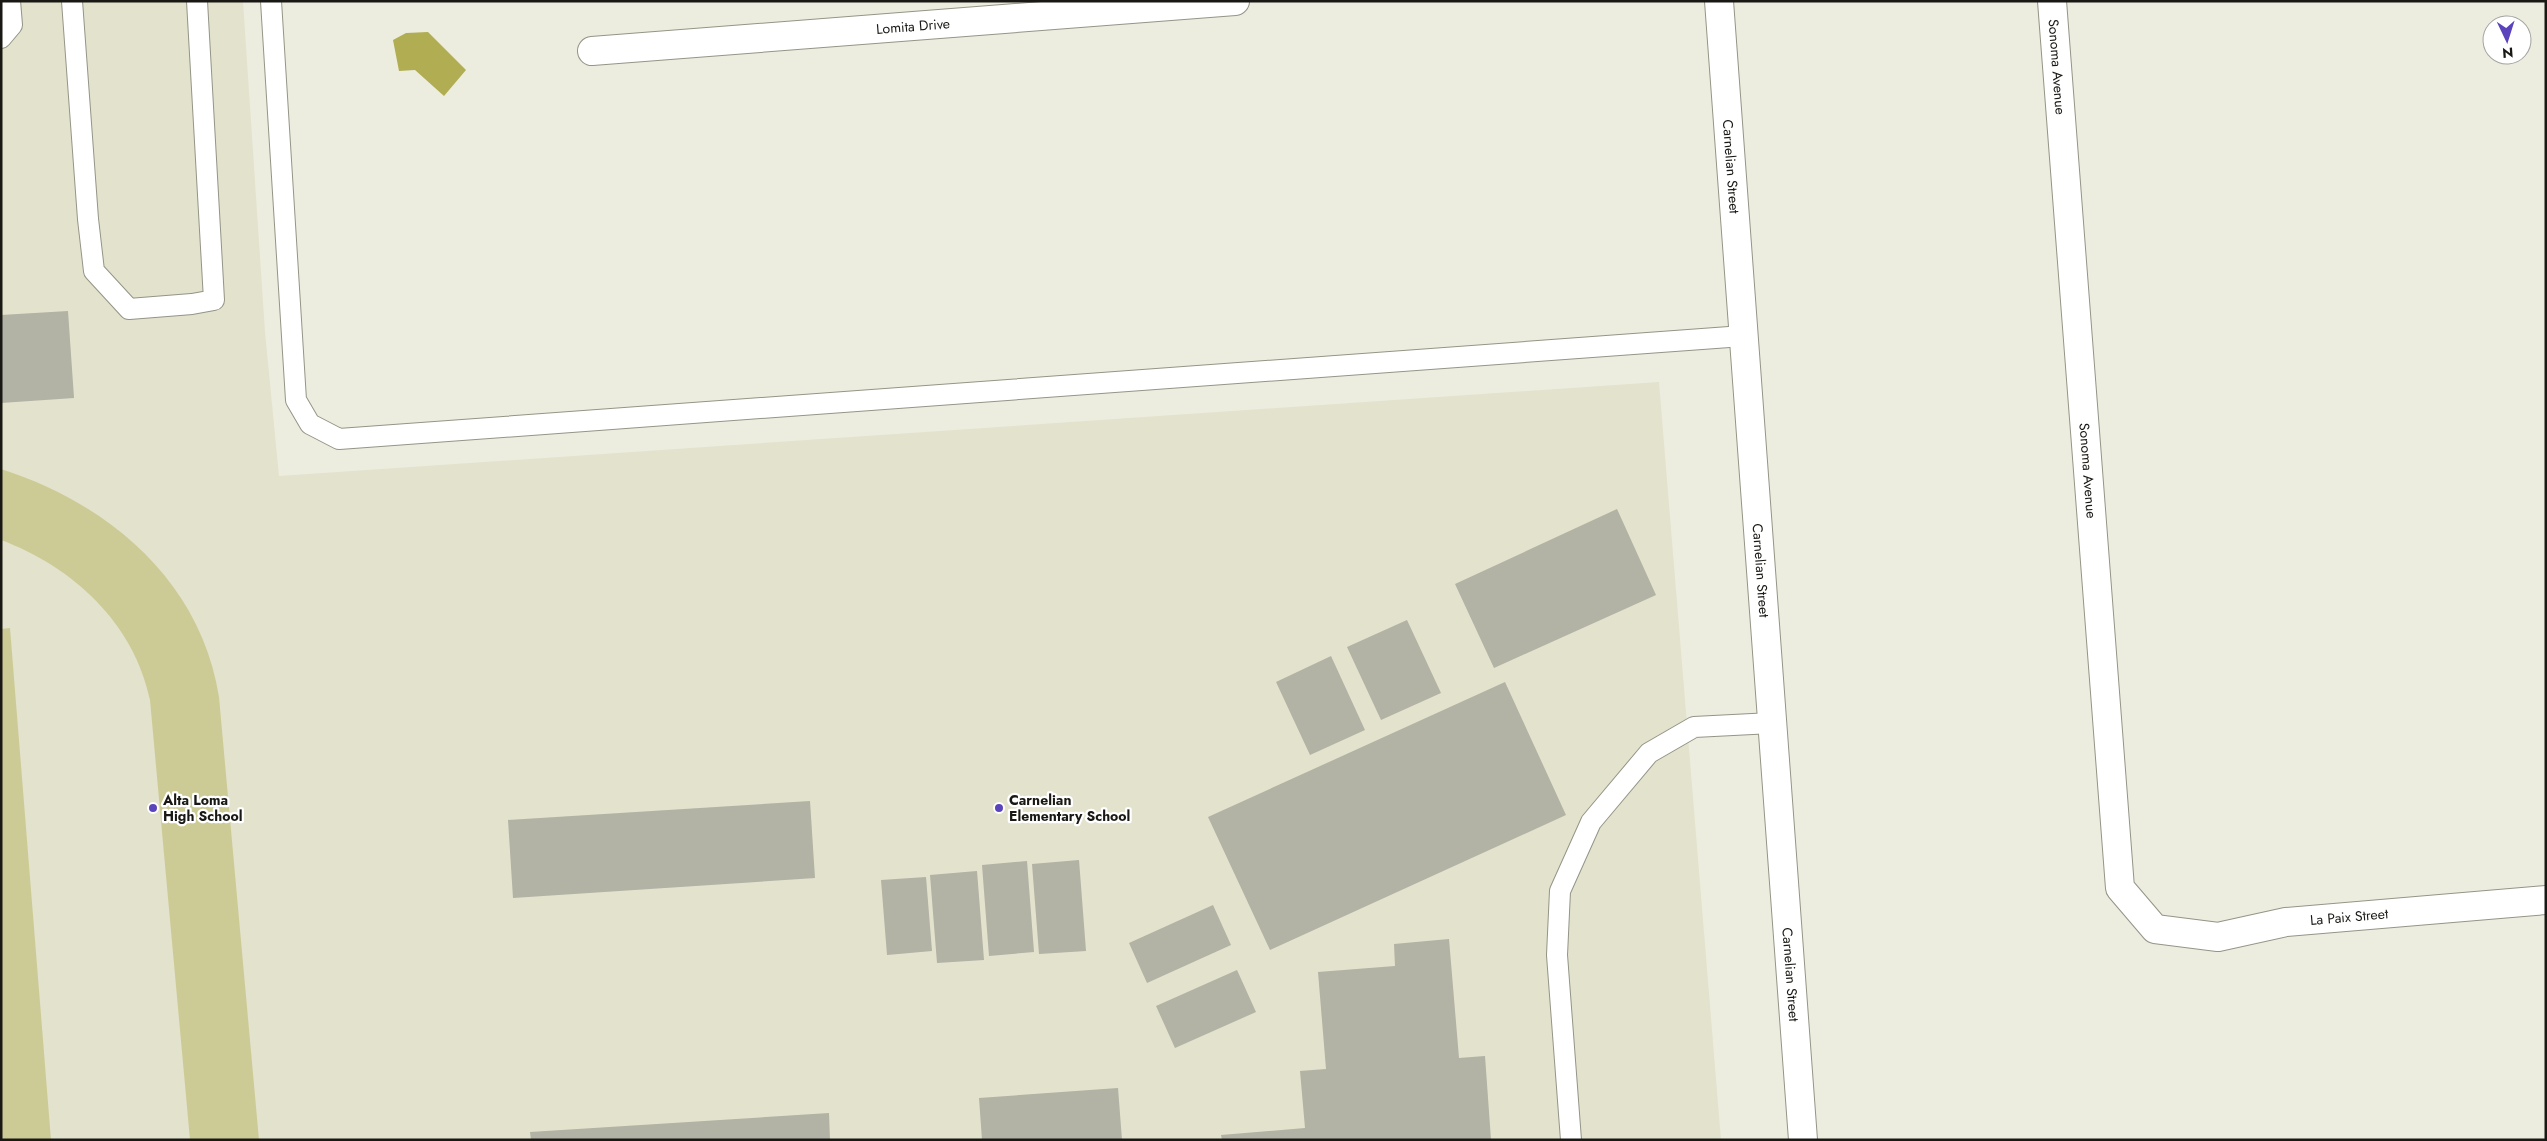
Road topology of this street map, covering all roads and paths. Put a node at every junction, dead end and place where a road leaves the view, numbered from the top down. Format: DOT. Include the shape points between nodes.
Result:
graph roads {
  1 [pos="10,1"];
  2 [pos="72,1"];
  3 [pos="197,1"];
  4 [pos="271,1"];
  5 [pos="1235,1"];
  6 [pos="1719,1"];
  7 [pos="2052,1"];
  8 [pos="1,38"];
  9 [pos="592,51"];
  10 [pos="1743,336"];
  11 [pos="1772,724"];
  12 [pos="2546,900"];
  13 [pos="2155,929"];
  14 [pos="1571,1140"];
  15 [pos="1803,1140"];
  1 -- 8 [label="lane" via="12,24"];
  2 -- 3 [label="lane" via="94,271 129,309 214,300"];
  4 -- 10 [label="lane" via="296,400 310,424 339,439"];
  5 -- 9 [label="street, Lomita Drive"];
  6 -- 10 [label="street, Carnelian Street"];
  7 -- 13 [label="street, Sonoma Avenue" via="2120,888"];
  10 -- 11 [label="street, Carnelian Street"];
  11 -- 14 [label="lane" via="1694,727 1648,753 1592,822 1560,892 1557,955"];
  11 -- 15 [label="street, Carnelian Street"];
  12 -- 13 [label="street, La Paix Street" via="2286,922 2218,937"];
}
